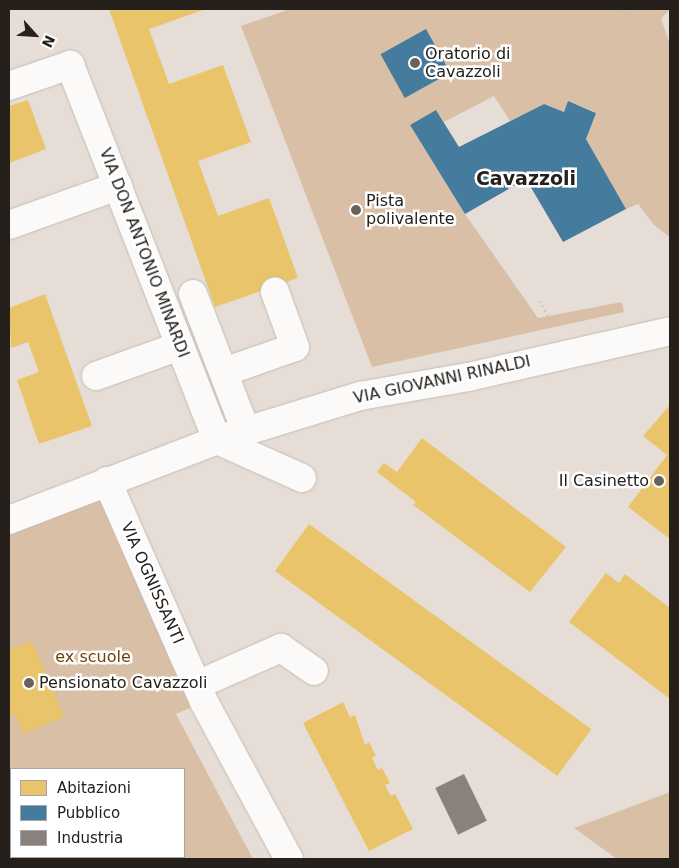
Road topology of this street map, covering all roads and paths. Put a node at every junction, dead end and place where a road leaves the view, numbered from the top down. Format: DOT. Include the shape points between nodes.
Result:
graph roads {
  1 [pos="616,9"];
  2 [pos="661,19"];
  3 [pos="9,86"];
  4 [pos="118,186"];
  5 [pos="9,225"];
  6 [pos="275,292"];
  7 [pos="193,294"];
  8 [pos="540,301"];
  9 [pos="554,328"];
  10 [pos="670,331"];
  11 [pos="180,346"];
  12 [pos="224,372"];
  13 [pos="96,376"];
  14 [pos="246,431"];
  15 [pos="217,440"];
  16 [pos="302,478"];
  17 [pos="107,481"];
  18 [pos="9,520"];
  19 [pos="314,672"];
  20 [pos="197,685"];
  21 [pos="289,859"];
  1 -- 2 [label="path" via="642,21"];
  3 -- 4 [label="street, VIA DON ANTONIO MINARDI" via="70,65"];
  4 -- 5 [label="street"];
  4 -- 11 [label="street, VIA DON ANTONIO MINARDI"];
  6 -- 12 [label="street" via="295,347"];
  7 -- 12 [label="street"];
  8 -- 9 [label="path"];
  10 -- 14 [label="street, VIA GIOVANNI RINALDI" via="468,377 360,396"];
  11 -- 13 [label="street"];
  11 -- 15 [label="street, VIA DON ANTONIO MINARDI"];
  12 -- 14 [label="street"];
  14 -- 15 [label="street, VIA GIOVANNI RINALDI"];
  15 -- 16 [label="street"];
  15 -- 17 [label="street, VIA GIOVANNI RINALDI"];
  17 -- 18 [label="street, VIA GIOVANNI RINALDI"];
  17 -- 20 [label="street, VIA OGNISSANTI"];
  19 -- 20 [label="street" via="281,648"];
  20 -- 21 [label="street, VIA OGNISSANTI"];
}
